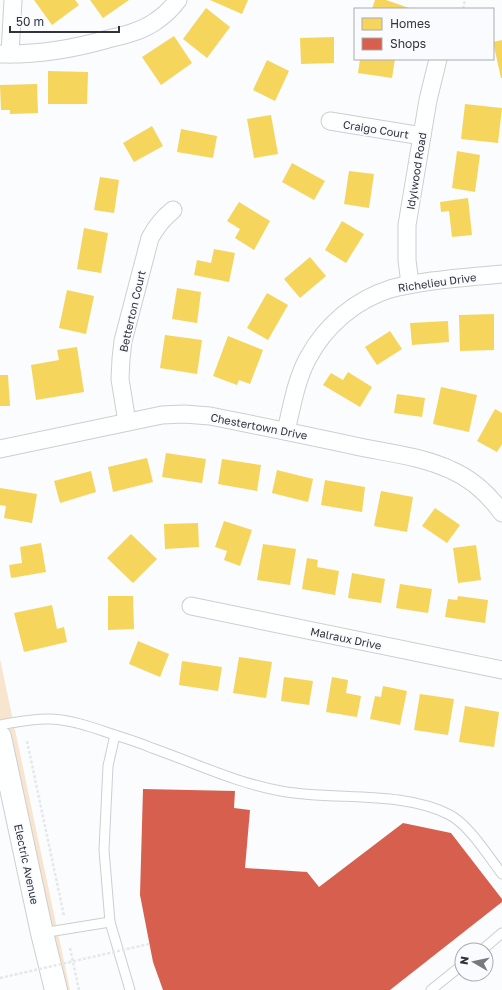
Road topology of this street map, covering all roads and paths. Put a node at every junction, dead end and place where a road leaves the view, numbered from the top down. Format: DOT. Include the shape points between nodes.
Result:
graph roads {
  1 [pos="13,0"];
  2 [pos="178,0"];
  3 [pos="5,54"];
  4 [pos="438,60"];
  5 [pos="330,121"];
  6 [pos="422,136"];
  7 [pos="174,210"];
  8 [pos="502,274"];
  9 [pos="410,284"];
  10 [pos="127,422"];
  11 [pos="286,431"];
  12 [pos="0,449"];
  13 [pos="502,513"];
  14 [pos="191,606"];
  15 [pos="502,670"];
  16 [pos="0,725"];
  17 [pos="115,735"];
  18 [pos="0,737"];
  19 [pos="28,741"];
  20 [pos="502,874"];
  21 [pos="64,916"];
  22 [pos="110,922"];
  23 [pos="42,933"];
  24 [pos="502,933"];
  25 [pos="491,942"];
  26 [pos="149,944"];
  27 [pos="70,948"];
  28 [pos="454,971"];
  29 [pos="0,978"];
  30 [pos="56,990"];
  31 [pos="79,990"];
  32 [pos="130,990"];
  33 [pos="431,990"];
  1 -- 3 [label="street"];
  2 -- 3 [label="street" via="156,21 128,34 84,46"];
  4 -- 6 [label="street, Idylwood Road"];
  5 -- 6 [label="street, Craigo Court"];
  6 -- 9 [label="street, Idylwood Road" via="408,225 407,260"];
  7 -- 10 [label="street, Betterton Court" via="166,215 150,238 123,341 120,379"];
  8 -- 9 [label="street, Richelieu Drive"];
  9 -- 11 [label="street, Richelieu Drive" via="377,294 354,306 320,339 298,381"];
  10 -- 11 [label="street, Chestertown Drive" via="162,415 184,414 210,416"];
  10 -- 12 [label="street, Chestertown Drive"];
  11 -- 13 [label="street, Chestertown Drive" via="415,458 450,470 482,491"];
  14 -- 15 [label="street, Malraux Drive"];
  16 -- 17 [label="lane" via="51,719 70,721"];
  17 -- 20 [label="lane" via="258,787 306,795 370,797 429,806 452,816 464,826"];
  17 -- 22 [label="lane" via="108,766 104,850"];
  18 -- 23 [label="street, Electric Avenue"];
  19 -- 21 [label="path"];
  22 -- 23 [label="lane"];
  22 -- 32 [label="lane"];
  23 -- 30 [label="street, Electric Avenue"];
  24 -- 25 [label="lane"];
  26 -- 29 [label="path, bridge"];
  27 -- 31 [label="path"];
  28 -- 33 [label="lane"];
}
